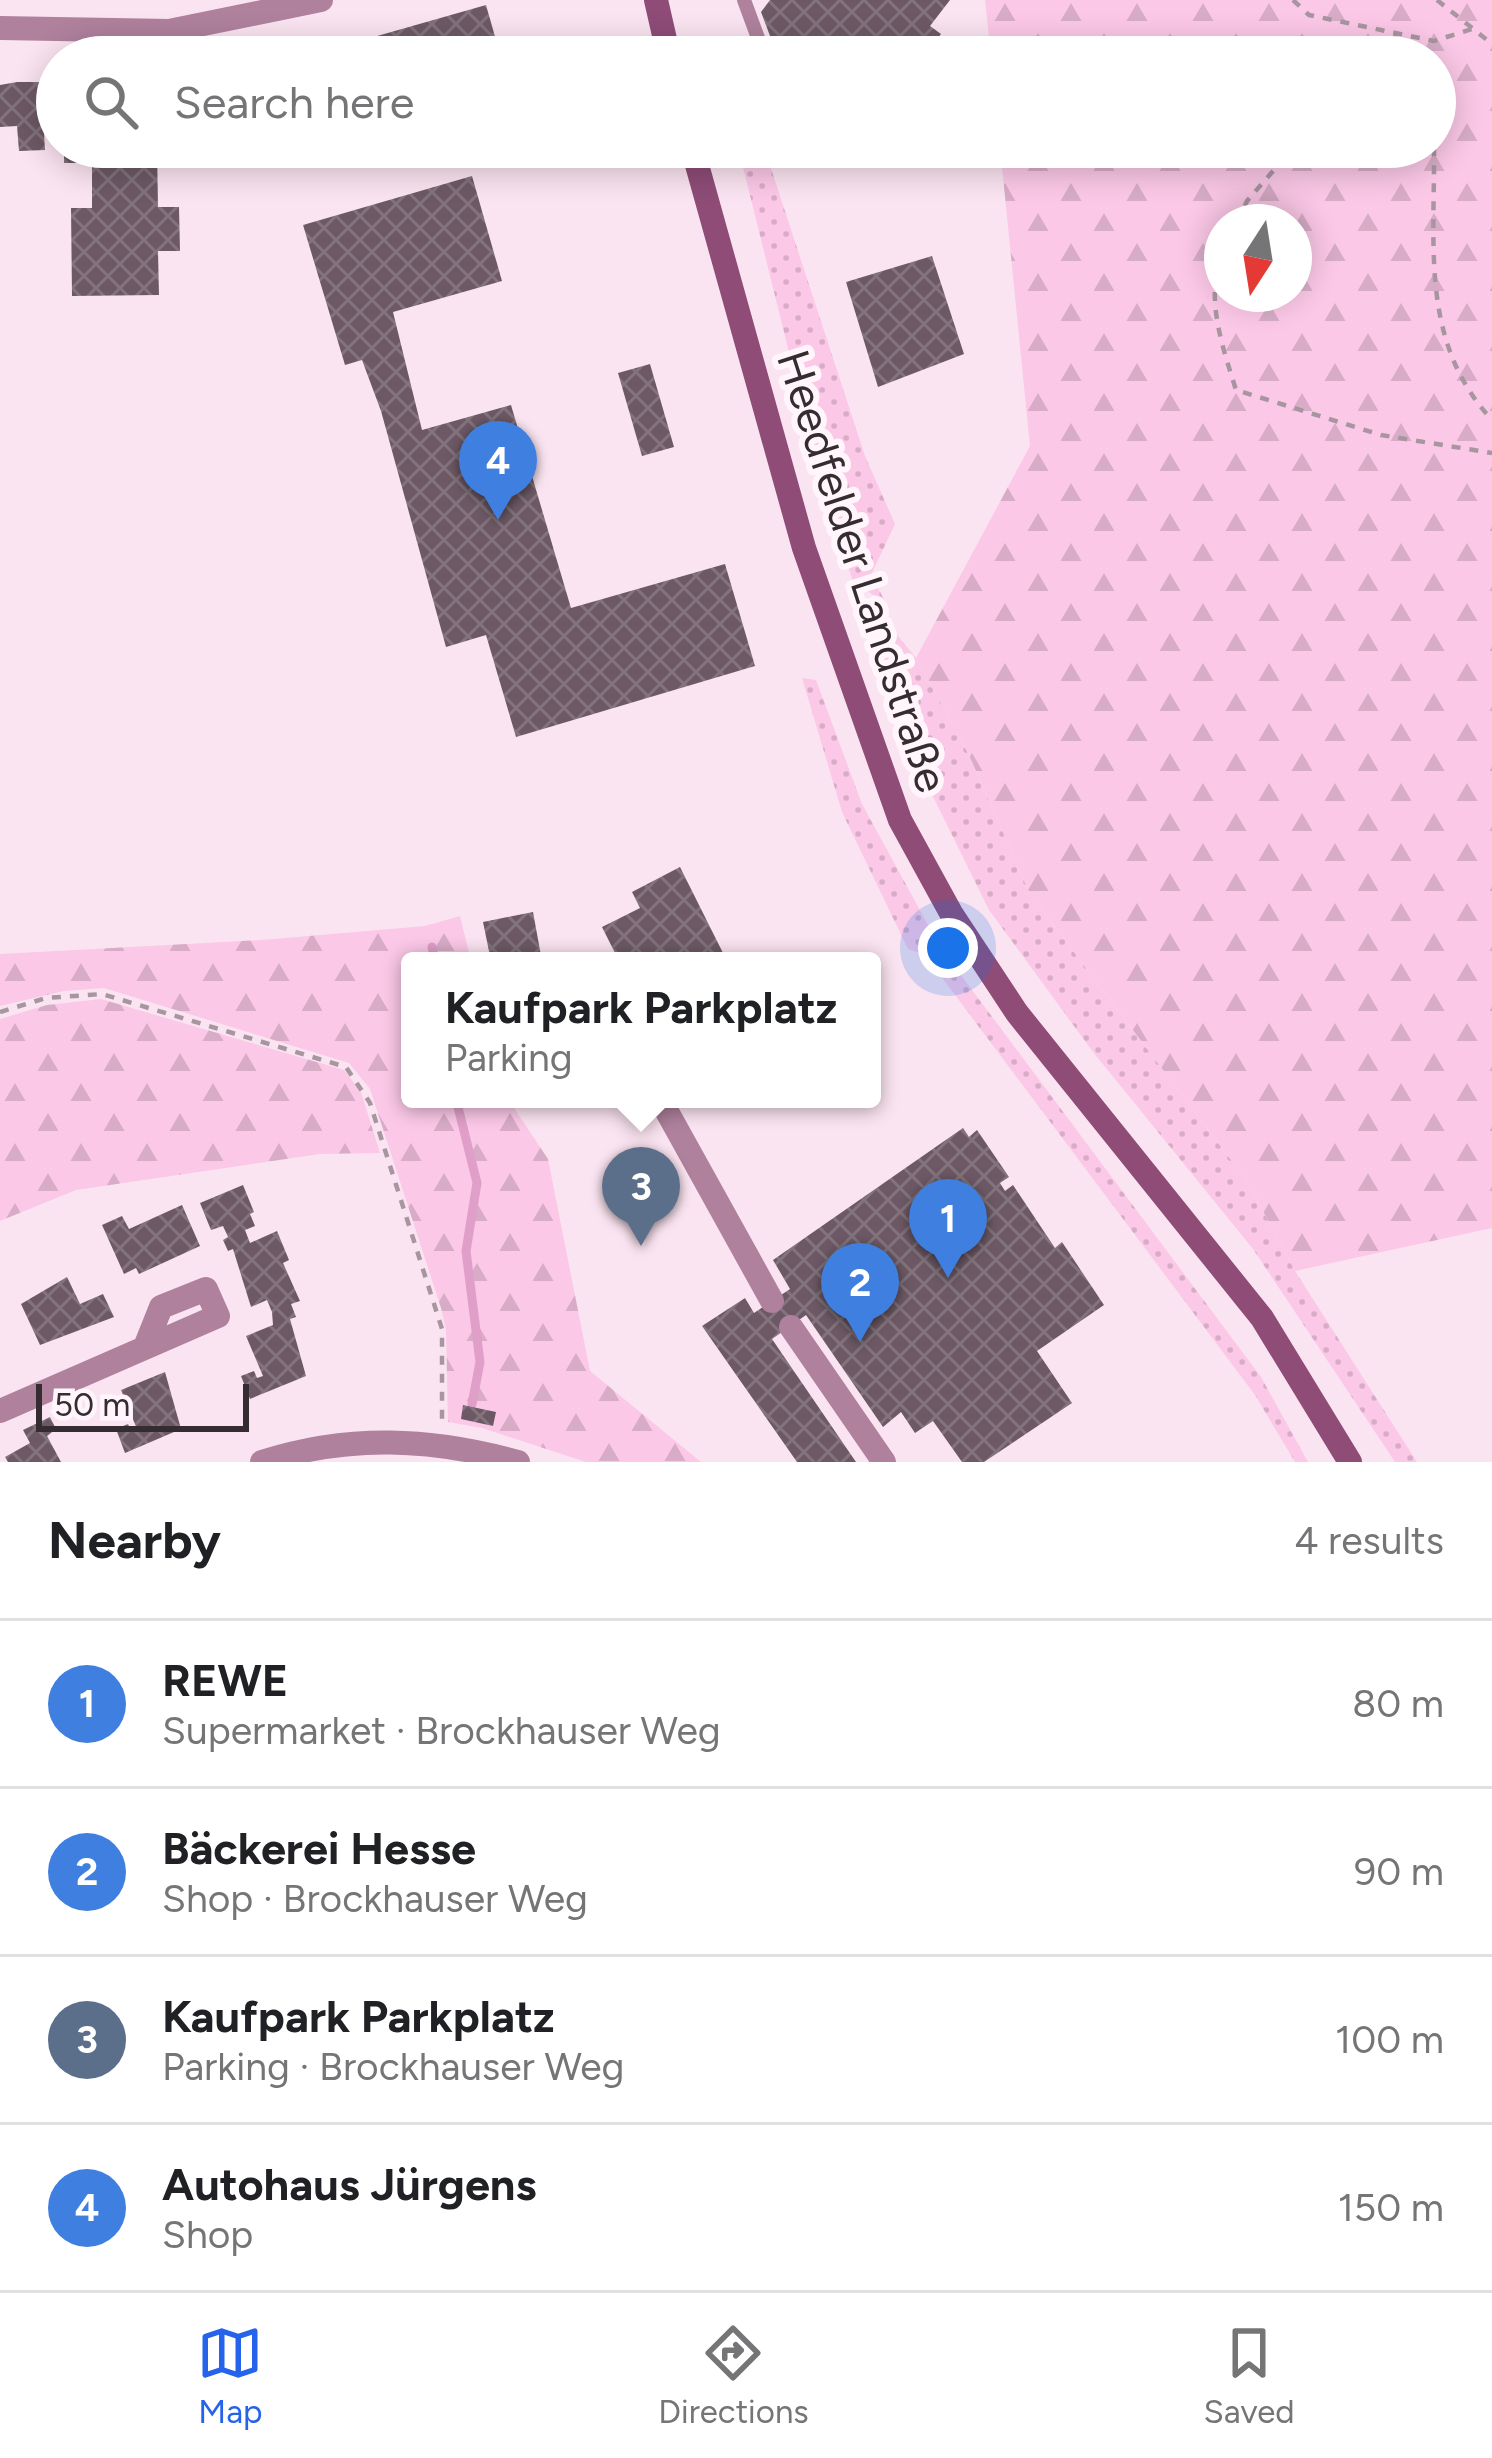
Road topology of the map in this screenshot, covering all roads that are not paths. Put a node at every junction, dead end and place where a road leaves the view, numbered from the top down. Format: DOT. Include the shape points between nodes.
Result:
graph roads {
  1 [pos="321,0"];
  2 [pos="656,0"];
  3 [pos="744,0"];
  4 [pos="0,28"];
  5 [pos="664,36"];
  6 [pos="758,36"];
  7 [pos="698,168"];
  8 [pos="665,1108"];
  9 [pos="772,1300"];
  10 [pos="790,1327"];
  11 [pos="145,1347"];
  12 [pos="0,1411"];
  13 [pos="262,1462"];
  14 [pos="518,1462"];
  15 [pos="884,1462"];
  16 [pos="1350,1462"];
  1 -- 4 [label="street" via="169,32"];
  2 -- 5 [label="main road"];
  3 -- 6 [label="lane"];
  7 -- 16 [label="main road, Heedfelder Landstraße" via="804,548 900,820 1017,1013 1262,1318"];
  8 -- 9 [label="street"];
  10 -- 15 [label="street"];
  11 -- 12 [label="street"];
  13 -- 14 [label="street" via="346,1441 440,1444"];
}
